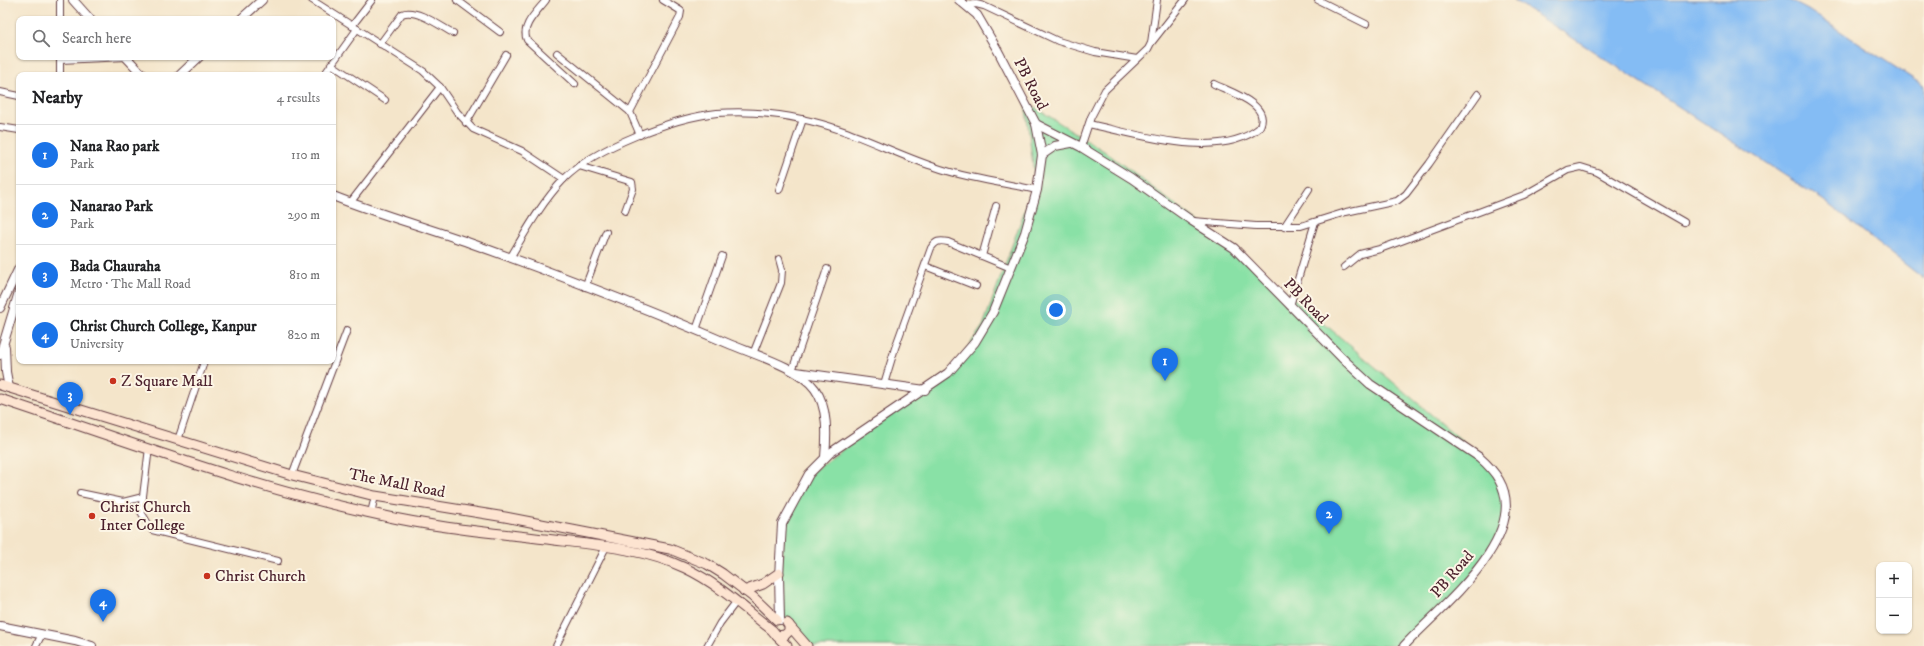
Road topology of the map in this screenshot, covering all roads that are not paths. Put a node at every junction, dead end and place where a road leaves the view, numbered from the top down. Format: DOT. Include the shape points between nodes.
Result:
graph roads {
  1 [pos="60,0"];
  2 [pos="262,0"];
  3 [pos="312,0"];
  4 [pos="372,0"];
  5 [pos="456,0"];
  6 [pos="546,0"];
  7 [pos="663,0"];
  8 [pos="1157,0"];
  9 [pos="1185,0"];
  10 [pos="1318,0"];
  11 [pos="76,1"];
  12 [pos="962,2"];
  13 [pos="60,16"];
  14 [pos="88,16"];
  15 [pos="244,16"];
  16 [pos="1366,24"];
  17 [pos="354,28"];
  18 [pos="500,32"];
  19 [pos="453,33"];
  20 [pos="1151,43"];
  21 [pos="380,44"];
  22 [pos="557,53"];
  23 [pos="506,55"];
  24 [pos="336,56"];
  25 [pos="1137,59"];
  26 [pos="60,60"];
  27 [pos="129,60"];
  28 [pos="197,60"];
  29 [pos="334,60"];
  30 [pos="331,64"];
  31 [pos="60,72"];
  32 [pos="140,72"];
  33 [pos="183,72"];
  34 [pos="326,72"];
  35 [pos="575,84"];
  36 [pos="1214,84"];
  37 [pos="440,87"];
  38 [pos="0,92"];
  39 [pos="1478,94"];
  40 [pos="16,95"];
  41 [pos="385,100"];
  42 [pos="630,112"];
  43 [pos="803,119"];
  44 [pos="466,124"];
  45 [pos="1036,124"];
  46 [pos="1089,124"];
  47 [pos="0,127"];
  48 [pos="16,130"];
  49 [pos="640,135"];
  50 [pos="1072,143"];
  51 [pos="1081,147"];
  52 [pos="1042,156"];
  53 [pos="579,166"];
  54 [pos="564,179"];
  55 [pos="1309,189"];
  56 [pos="779,190"];
  57 [pos="1037,190"];
  58 [pos="336,197"];
  59 [pos="350,203"];
  60 [pos="996,206"];
  61 [pos="625,211"];
  62 [pos="1192,221"];
  63 [pos="1315,222"];
  64 [pos="1684,222"];
  65 [pos="1284,227"];
  66 [pos="606,232"];
  67 [pos="722,256"];
  68 [pos="982,256"];
  69 [pos="510,258"];
  70 [pos="779,259"];
  71 [pos="925,266"];
  72 [pos="1344,267"];
  73 [pos="1011,268"];
  74 [pos="827,269"];
  75 [pos="16,274"];
  76 [pos="976,286"];
  77 [pos="585,287"];
  78 [pos="16,302"];
  79 [pos="1290,306"];
  80 [pos="0,308"];
  81 [pos="346,330"];
  82 [pos="696,330"];
  83 [pos="5,339"];
  84 [pos="336,352"];
  85 [pos="753,354"];
  86 [pos="0,355"];
  87 [pos="203,364"];
  88 [pos="331,364"];
  89 [pos="793,372"];
  90 [pos="884,384"];
  91 [pos="0,385"];
  92 [pos="9,388"];
  93 [pos="924,390"];
  94 [pos="0,399"];
  95 [pos="178,440"];
  96 [pos="149,448"];
  97 [pos="825,457"];
  98 [pos="292,475"];
  99 [pos="80,493"];
  100 [pos="375,496"];
  101 [pos="143,497"];
  102 [pos="370,513"];
  103 [pos="611,536"];
  104 [pos="606,546"];
  105 [pos="278,561"];
  106 [pos="779,573"];
  107 [pos="744,591"];
  108 [pos="736,602"];
  109 [pos="779,620"];
  110 [pos="0,626"];
  111 [pos="789,626"];
  112 [pos="774,633"];
  113 [pos="42,634"];
  114 [pos="36,646"];
  115 [pos="92,646"];
  116 [pos="556,646"];
  117 [pos="707,646"];
  118 [pos="787,646"];
  119 [pos="807,646"];
  120 [pos="1404,646"];
  1 -- 13 [label="street"];
  2 -- 15 [label="street"];
  3 -- 17 [label="street"];
  4 -- 17 [label="street"];
  5 -- 18 [label="street"];
  6 -- 35 [label="street" via="526,26 524,35"];
  7 -- 42 [label="street" via="681,11 680,17"];
  8 -- 20 [label="street"];
  9 -- 20 [label="street"];
  10 -- 16 [label="street"];
  11 -- 14 [label="street"];
  12 -- 25 [label="street" via="984,6 1076,47"];
  12 -- 45 [label="street, PB Road" via="977,15"];
  17 -- 21 [label="street"];
  17 -- 24 [label="street"];
  19 -- 21 [label="street" via="416,13 406,12"];
  20 -- 25 [label="street"];
  21 -- 37 [label="street" via="423,71"];
  22 -- 42 [label="street"];
  23 -- 44 [label="street"];
  25 -- 46 [label="street" via="1105,90"];
  26 -- 31 [label="street"];
  27 -- 32 [label="street"];
  28 -- 33 [label="street"];
  29 -- 30 [label="street"];
  30 -- 34 [label="street"];
  30 -- 41 [label="street"];
  36 -- 46 [label="street" via="1256,106 1263,118 1259,128 1234,141 1201,144 1182,143"];
  37 -- 44 [label="street"];
  37 -- 59 [label="street"];
  38 -- 40 [label="street"];
  39 -- 63 [label="street" via="1406,194 1390,203 1346,212"];
  42 -- 49 [label="street"];
  43 -- 49 [label="street" via="744,112 716,114 678,122"];
  43 -- 56 [label="street"];
  43 -- 57 [label="street" via="932,167"];
  44 -- 54 [label="street" via="483,135 522,151"];
  45 -- 50 [label="street, PB Road"];
  45 -- 52 [label="street"];
  46 -- 51 [label="street"];
  47 -- 48 [label="street"];
  49 -- 53 [label="street" via="611,147"];
  50 -- 51 [label="street, PB Road"];
  50 -- 52 [label="street" via="1055,146"];
  51 -- 62 [label="street, PB Road"];
  52 -- 57 [label="street"];
  53 -- 54 [label="street"];
  53 -- 61 [label="street" via="632,182 633,189"];
  54 -- 69 [label="street" via="541,208"];
  55 -- 65 [label="street"];
  57 -- 73 [label="street" via="1025,233"];
  58 -- 59 [label="street"];
  59 -- 69 [label="street"];
  60 -- 68 [label="street"];
  62 -- 65 [label="street"];
  62 -- 79 [label="street, PB Road" via="1234,248"];
  63 -- 65 [label="street"];
  63 -- 79 [label="street"];
  64 -- 72 [label="street" via="1597,172 1581,167 1568,170 1524,196 1360,254"];
  66 -- 77 [label="street"];
  67 -- 82 [label="street"];
  68 -- 71 [label="street" via="948,242 938,241 931,248"];
  68 -- 73 [label="street"];
  69 -- 77 [label="street"];
  70 -- 85 [label="street" via="782,270 781,284"];
  71 -- 76 [label="street"];
  71 -- 90 [label="street"];
  73 -- 93 [label="street" via="993,312 978,338 956,366"];
  74 -- 89 [label="street"];
  75 -- 80 [label="street"];
  77 -- 82 [label="street"];
  78 -- 83 [label="street"];
  79 -- 120 [label="street, PB Road" via="1370,384 1479,457 1500,481 1504,492 1504,524 1484,560"];
  81 -- 84 [label="street"];
  82 -- 85 [label="street"];
  83 -- 86 [label="street"];
  83 -- 92 [label="street"];
  85 -- 89 [label="street"];
  87 -- 95 [label="street"];
  88 -- 98 [label="street"];
  89 -- 90 [label="street"];
  89 -- 97 [label="street" via="815,389 820,399 826,432"];
  90 -- 93 [label="street"];
  91 -- 92 [label="main road, The Mall Road"];
  92 -- 95 [label="main road, The Mall Road"];
  93 -- 97 [label="street"];
  94 -- 96 [label="main road, The Mall Road"];
  95 -- 98 [label="main road, The Mall Road"];
  96 -- 101 [label="street"];
  96 -- 102 [label="main road, The Mall Road" via="270,487"];
  97 -- 106 [label="street" via="809,474 783,518 780,531"];
  98 -- 100 [label="main road, The Mall Road"];
  99 -- 101 [label="street" via="123,502"];
  100 -- 102 [label="street"];
  100 -- 103 [label="main road, The Mall Road"];
  101 -- 105 [label="street" via="141,512 152,530"];
  102 -- 104 [label="main road, The Mall Road" via="474,530"];
  103 -- 104 [label="street"];
  103 -- 107 [label="main road, The Mall Road" via="670,548 707,564"];
  104 -- 108 [label="main road, The Mall Road" via="684,567"];
  104 -- 116 [label="street"];
  106 -- 107 [label="main road" via="763,584"];
  106 -- 109 [label="street"];
  107 -- 109 [label="main road, The Mall Road"];
  108 -- 112 [label="main road, The Mall Road"];
  108 -- 117 [label="street"];
  109 -- 111 [label="main road" via="785,621"];
  109 -- 112 [label="main road" via="773,624"];
  110 -- 113 [label="street"];
  111 -- 112 [label="main road" via="789,631 785,635"];
  111 -- 119 [label="main road"];
  112 -- 118 [label="main road, The Mall Road"];
  113 -- 114 [label="street"];
  113 -- 115 [label="street"];
}
